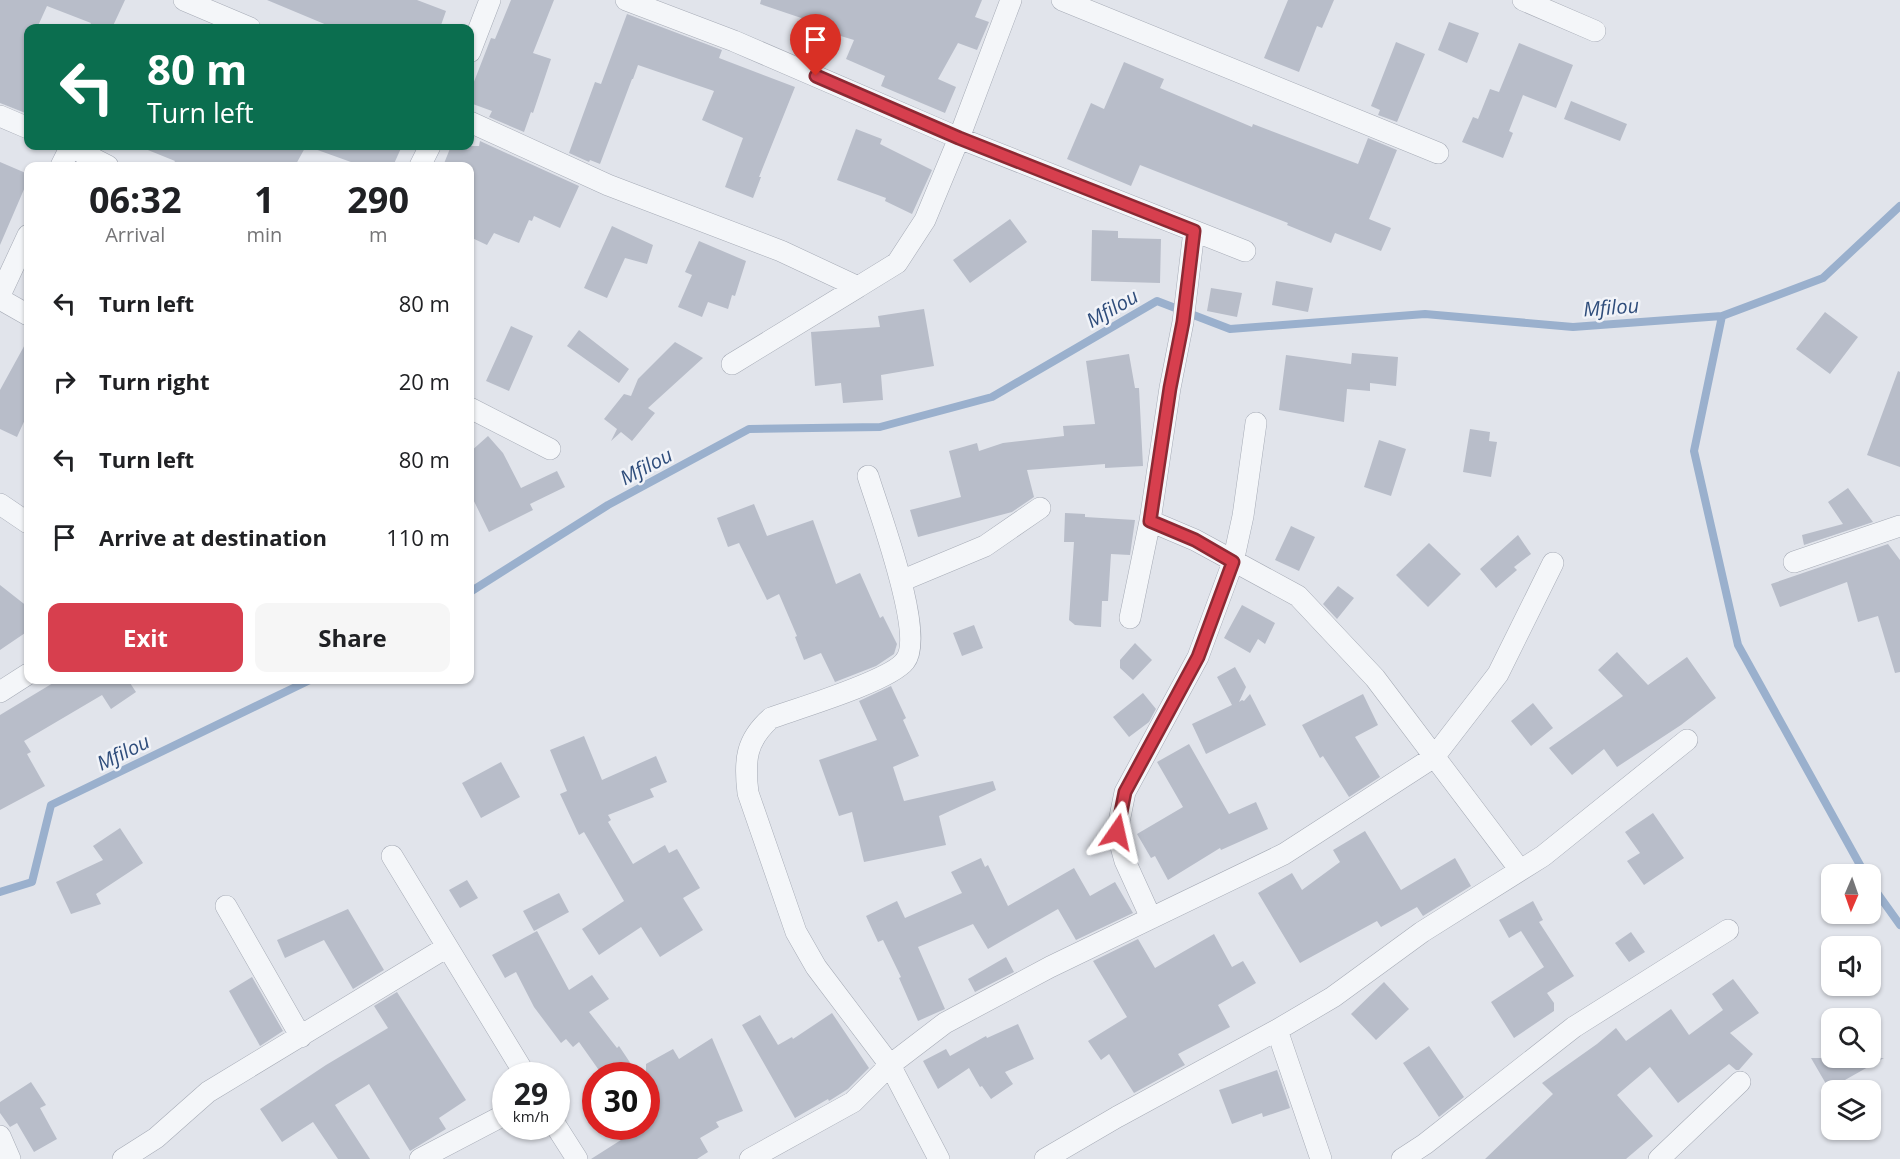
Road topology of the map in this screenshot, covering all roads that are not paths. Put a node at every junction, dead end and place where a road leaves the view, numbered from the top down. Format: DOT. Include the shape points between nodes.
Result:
graph roads {
  1 [pos="184,0"];
  2 [pos="490,0"];
  3 [pos="626,0"];
  4 [pos="1011,0"];
  5 [pos="1062,0"];
  6 [pos="1523,0"];
  7 [pos="241,24"];
  8 [pos="1595,30"];
  9 [pos="474,42"];
  10 [pos="0,116"];
  11 [pos="474,124"];
  12 [pos="24,126"];
  13 [pos="959,138"];
  14 [pos="78,150"];
  15 [pos="1438,153"];
  16 [pos="100,162"];
  17 [pos="1194,231"];
  18 [pos="24,244"];
  19 [pos="1245,251"];
  20 [pos="858,287"];
  21 [pos="0,297"];
  22 [pos="24,312"];
  23 [pos="732,364"];
  24 [pos="474,410"];
  25 [pos="1256,423"];
  26 [pos="550,449"];
  27 [pos="868,476"];
  28 [pos="0,504"];
  29 [pos="1040,508"];
  30 [pos="24,520"];
  31 [pos="1150,521"];
  32 [pos="1900,526"];
  33 [pos="1233,562"];
  34 [pos="1794,562"];
  35 [pos="1553,563"];
  36 [pos="902,581"];
  37 [pos="1130,618"];
  38 [pos="24,677"];
  39 [pos="0,692"];
  40 [pos="1687,740"];
  41 [pos="1434,757"];
  42 [pos="392,856"];
  43 [pos="1520,870"];
  44 [pos="226,906"];
  45 [pos="1150,918"];
  46 [pos="1728,930"];
  47 [pos="447,946"];
  48 [pos="1277,1030"];
  49 [pos="301,1037"];
  50 [pos="517,1062"];
  51 [pos="890,1065"];
  52 [pos="1740,1082"];
  53 [pos="492,1121"];
  54 [pos="0,1136"];
  55 [pos="565,1140"];
  56 [pos="10,1159"];
  57 [pos="123,1159"];
  58 [pos="420,1159"];
  59 [pos="577,1159"];
  60 [pos="750,1159"];
  61 [pos="939,1159"];
  62 [pos="1045,1159"];
  63 [pos="1321,1159"];
  64 [pos="1402,1159"];
  65 [pos="1659,1159"];
  1 -- 7 [label="street"];
  2 -- 9 [label="street"];
  3 -- 13 [label="street" via="734,41"];
  4 -- 13 [label="street"];
  5 -- 15 [label="street"];
  6 -- 8 [label="street"];
  10 -- 12 [label="street"];
  11 -- 20 [label="street" via="608,185 781,251"];
  13 -- 17 [label="street"];
  13 -- 20 [label="street" via="925,220 897,263"];
  14 -- 16 [label="street"];
  17 -- 19 [label="street"];
  17 -- 31 [label="street"];
  18 -- 21 [label="street"];
  20 -- 23 [label="street"];
  21 -- 22 [label="street"];
  24 -- 26 [label="street"];
  25 -- 33 [label="street"];
  27 -- 36 [label="street"];
  28 -- 30 [label="street"];
  29 -- 36 [label="street" via="985,546"];
  31 -- 33 [label="street"];
  31 -- 37 [label="street"];
  32 -- 34 [label="street"];
  33 -- 41 [label="street" via="1298,596 1376,678"];
  33 -- 45 [label="street" via="1198,657 1125,792 1117,832"];
  35 -- 41 [label="street" via="1498,674"];
  36 -- 51 [label="street" via="911,632 906,661 883,677 771,718 759,729 748,750 745,772 748,793 796,932 816,967"];
  38 -- 39 [label="street"];
  40 -- 43 [label="street" via="1543,856"];
  41 -- 43 [label="street"];
  41 -- 45 [label="street" via="1284,854"];
  42 -- 47 [label="street"];
  43 -- 48 [label="street" via="1422,932 1333,997"];
  44 -- 49 [label="street"];
  45 -- 51 [label="street" via="945,1023"];
  46 -- 64 [label="street" via="1574,1027"];
  47 -- 49 [label="street"];
  47 -- 50 [label="street"];
  48 -- 62 [label="street"];
  48 -- 63 [label="street"];
  49 -- 57 [label="street" via="208,1092 162,1133"];
  51 -- 60 [label="street" via="853,1102"];
  51 -- 61 [label="street"];
  52 -- 65 [label="street"];
  53 -- 58 [label="street"];
  54 -- 56 [label="street"];
  55 -- 59 [label="street"];
}
